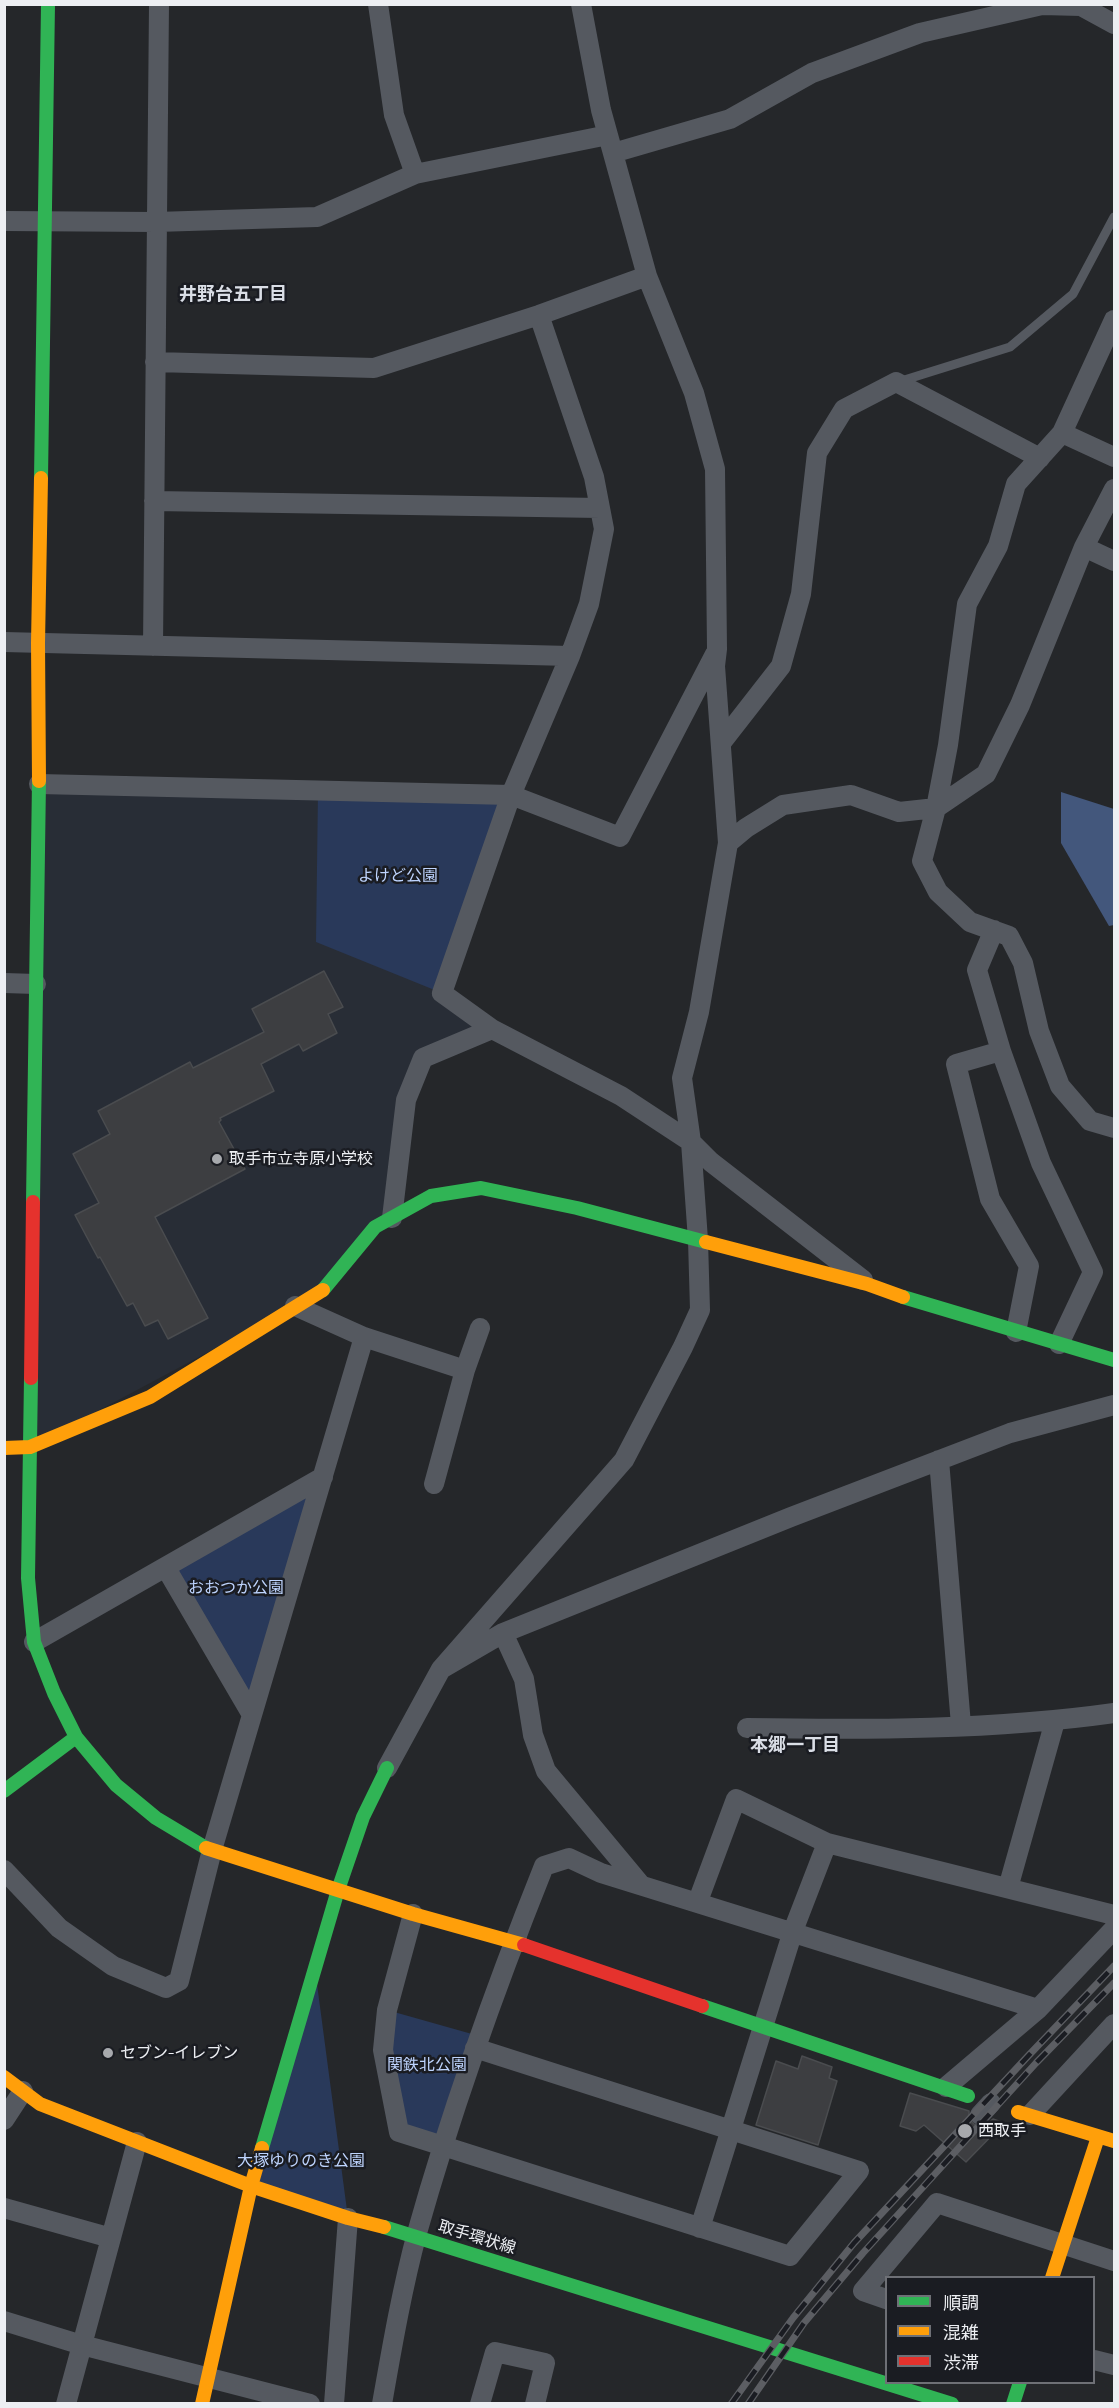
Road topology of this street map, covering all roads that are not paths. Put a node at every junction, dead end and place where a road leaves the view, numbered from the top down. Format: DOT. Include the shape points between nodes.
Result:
graph roads {
  1 [pos="48,4"];
  2 [pos="159,4"];
  3 [pos="378,4"];
  4 [pos="581,4"];
  5 [pos="1114,24"];
  6 [pos="610,144"];
  7 [pos="416,174"];
  8 [pos="1114,217"];
  9 [pos="4,221"];
  10 [pos="44,221"];
  11 [pos="156,222"];
  12 [pos="646,276"];
  13 [pos="539,315"];
  14 [pos="1114,320"];
  15 [pos="155,362"];
  16 [pos="896,382"];
  17 [pos="1062,434"];
  18 [pos="1114,457"];
  19 [pos="1040,458"];
  20 [pos="1114,489"];
  21 [pos="154,501"];
  22 [pos="600,508"];
  23 [pos="1084,547"];
  24 [pos="1114,561"];
  25 [pos="4,642"];
  26 [pos="38,643"];
  27 [pos="153,646"];
  28 [pos="717,649"];
  29 [pos="570,656"];
  30 [pos="721,743"];
  31 [pos="39,784"];
  32 [pos="511,795"];
  33 [pos="936,808"];
  34 [pos="728,843"];
  35 [pos="994,930"];
  36 [pos="4,983"];
  37 [pos="36,984"];
  38 [pos="492,1029"];
  39 [pos="1001,1051"];
  40 [pos="1114,1128"];
  41 [pos="690,1142"];
  42 [pos="392,1218"];
  43 [pos="698,1240"];
  44 [pos="867,1284"];
  45 [pos="295,1306"];
  46 [pos="480,1328"];
  47 [pos="1016,1332"];
  48 [pos="364,1337"];
  49 [pos="1059,1344"];
  50 [pos="1114,1360"];
  51 [pos="465,1370"];
  52 [pos="1114,1405"];
  53 [pos="30,1447"];
  54 [pos="4,1448"];
  55 [pos="939,1460"];
  56 [pos="323,1477"];
  57 [pos="434,1484"];
  58 [pos="166,1568"];
  59 [pos="503,1633"];
  60 [pos="33,1642"];
  61 [pos="441,1669"];
  62 [pos="1114,1713"];
  63 [pos="252,1715"];
  64 [pos="1055,1721"];
  65 [pos="960,1725"];
  66 [pos="747,1728"];
  67 [pos="76,1737"];
  68 [pos="387,1768"];
  69 [pos="4,1791"];
  70 [pos="827,1843"];
  71 [pos="212,1850"];
  72 [pos="4,1870"];
  73 [pos="640,1884"];
  74 [pos="1008,1888"];
  75 [pos="338,1890"];
  76 [pos="698,1901"];
  77 [pos="413,1914"];
  78 [pos="1114,1915"];
  79 [pos="1114,1929"];
  80 [pos="793,1931"];
  81 [pos="514,1942"];
  82 [pos="1038,2009"];
  83 [pos="1114,2026"];
  84 [pos="762,2027"];
  85 [pos="475,2048"];
  86 [pos="4,2077"];
  87 [pos="946,2087"];
  88 [pos="23,2091"];
  89 [pos="968,2096"];
  90 [pos="1024,2114"];
  91 [pos="4,2120"];
  92 [pos="731,2129"];
  93 [pos="1098,2137"];
  94 [pos="1114,2141"];
  95 [pos="137,2142"];
  96 [pos="443,2146"];
  97 [pos="251,2186"];
  98 [pos="4,2208"];
  99 [pos="348,2218"];
  100 [pos="700,2228"];
  101 [pos="417,2236"];
  102 [pos="111,2238"];
  103 [pos="1062,2243"];
  104 [pos="1114,2261"];
  105 [pos="1052,2276"];
  106 [pos="885,2299"];
  107 [pos="4,2321"];
  108 [pos="82,2345"];
  109 [pos="1095,2360"];
  110 [pos="1114,2365"];
  111 [pos="208,2378"];
  112 [pos="885,2382"];
  113 [pos="891,2384"];
  114 [pos="1019,2384"];
  115 [pos="66,2403"];
  116 [pos="203,2403"];
  117 [pos="310,2403"];
  118 [pos="334,2403"];
  119 [pos="382,2403"];
  120 [pos="480,2403"];
  121 [pos="535,2403"];
  122 [pos="952,2403"];
  123 [pos="1012,2403"];
  1 -- 10 [label="street"];
  2 -- 11 [label="street"];
  3 -- 7 [label="street" via="394,115"];
  4 -- 6 [label="street"];
  5 -- 6 [label="street" via="1081,6 1042,5 920,33 812,73 730,119"];
  6 -- 7 [label="street"];
  6 -- 12 [label="street"];
  7 -- 11 [label="street" via="317,216"];
  8 -- 16 [label="lane" via="1072,294 1010,347"];
  9 -- 10 [label="street"];
  10 -- 11 [label="street"];
  10 -- 26 [label="street"];
  11 -- 15 [label="street"];
  12 -- 13 [label="street"];
  12 -- 28 [label="street" via="694,393 715,469"];
  13 -- 15 [label="street" via="374,368"];
  13 -- 22 [label="street" via="594,477"];
  14 -- 17 [label="street"];
  15 -- 21 [label="street"];
  16 -- 19 [label="street"];
  16 -- 30 [label="street" via="844,409 817,453 801,594 781,666"];
  17 -- 18 [label="street"];
  17 -- 19 [label="street"];
  19 -- 33 [label="street" via="1016,484 998,546 968,604"];
  20 -- 23 [label="street"];
  21 -- 22 [label="street"];
  21 -- 27 [label="street"];
  22 -- 29 [label="street" via="604,529 589,604"];
  23 -- 24 [label="street"];
  23 -- 33 [label="street" via="1020,705 986,774"];
  25 -- 26 [label="street"];
  26 -- 27 [label="street"];
  26 -- 31 [label="street"];
  27 -- 29 [label="street"];
  28 -- 30 [label="street"];
  28 -- 32 [label="street" via="620,837"];
  29 -- 32 [label="street"];
  30 -- 34 [label="street"];
  31 -- 32 [label="street"];
  31 -- 37 [label="street"];
  32 -- 38 [label="street" via="442,993"];
  33 -- 34 [label="street" via="899,812 851,795 783,805"];
  33 -- 35 [label="street" via="922,861 938,892 970,922"];
  34 -- 41 [label="street" via="699,1012 682,1078"];
  35 -- 39 [label="street" via="977,970"];
  35 -- 40 [label="street" via="1009,936 1023,963 1039,1031 1060,1086 1090,1121"];
  36 -- 37 [label="street"];
  37 -- 53 [label="street"];
  38 -- 41 [label="street" via="621,1096"];
  38 -- 42 [label="street" via="423,1058 406,1100"];
  39 -- 47 [label="street" via="956,1064 990,1200 1029,1266"];
  39 -- 49 [label="street" via="1041,1163 1093,1272"];
  41 -- 43 [label="street"];
  41 -- 44 [label="street"];
  42 -- 43 [label="street" via="431,1197 481,1188"];
  42 -- 45 [label="street" via="375,1227 321,1292"];
  43 -- 44 [label="street"];
  43 -- 61 [label="street" via="700,1310 624,1460"];
  44 -- 47 [label="street"];
  45 -- 48 [label="street"];
  45 -- 53 [label="street" via="150,1397"];
  46 -- 51 [label="street"];
  47 -- 49 [label="street"];
  48 -- 51 [label="street"];
  48 -- 56 [label="street"];
  49 -- 50 [label="street"];
  51 -- 57 [label="street"];
  52 -- 55 [label="street" via="1010,1433"];
  53 -- 54 [label="street"];
  53 -- 60 [label="street" via="28,1578"];
  55 -- 59 [label="street"];
  55 -- 65 [label="street"];
  56 -- 58 [label="street"];
  56 -- 63 [label="street"];
  58 -- 60 [label="street"];
  58 -- 63 [label="street"];
  59 -- 61 [label="street"];
  59 -- 73 [label="street" via="524,1679 533,1735 546,1771"];
  60 -- 67 [label="street"];
  61 -- 68 [label="street"];
  62 -- 64 [label="street"];
  63 -- 71 [label="street"];
  64 -- 65 [label="street"];
  64 -- 74 [label="street"];
  65 -- 66 [label="street" via="849,1730"];
  67 -- 69 [label="street"];
  67 -- 71 [label="street" via="116,1785 156,1818"];
  68 -- 75 [label="street" via="363,1817"];
  70 -- 74 [label="street"];
  70 -- 76 [label="street" via="736,1799"];
  70 -- 80 [label="street"];
  71 -- 72 [label="street" via="179,1981 166,1988 113,1966 59,1928"];
  71 -- 75 [label="street"];
  73 -- 76 [label="street"];
  73 -- 81 [label="street" via="569,1858 544,1866"];
  74 -- 78 [label="street"];
  75 -- 77 [label="street"];
  75 -- 97 [label="street"];
  76 -- 80 [label="street"];
  77 -- 81 [label="street"];
  77 -- 96 [label="street" via="387,2010 383,2050 399,2132"];
  79 -- 82 [label="street"];
  80 -- 82 [label="street"];
  80 -- 84 [label="street"];
  81 -- 84 [label="street"];
  81 -- 85 [label="street"];
  82 -- 87 [label="street"];
  83 -- 90 [label="street"];
  84 -- 87 [label="street"];
  84 -- 92 [label="street"];
  85 -- 92 [label="street"];
  85 -- 96 [label="street"];
  86 -- 88 [label="street, 取手環状線"];
  87 -- 89 [label="street"];
  88 -- 91 [label="street"];
  88 -- 95 [label="street, 取手環状線" via="40,2104"];
  90 -- 93 [label="street"];
  92 -- 100 [label="street"];
  92 -- 100 [label="street" via="859,2171 790,2256"];
  93 -- 94 [label="street"];
  93 -- 103 [label="street"];
  95 -- 97 [label="street, 取手環状線"];
  95 -- 102 [label="street"];
  96 -- 100 [label="street"];
  96 -- 101 [label="street"];
  97 -- 99 [label="street, 取手環状線"];
  97 -- 111 [label="street"];
  98 -- 102 [label="street"];
  99 -- 101 [label="street, 取手環状線"];
  99 -- 118 [label="street"];
  101 -- 112 [label="street, 取手環状線"];
  101 -- 119 [label="street"];
  102 -- 108 [label="street"];
  103 -- 104 [label="street"];
  103 -- 105 [label="street"];
  103 -- 106 [label="street" via="937,2203 863,2291"];
  107 -- 108 [label="street"];
  108 -- 111 [label="street"];
  108 -- 115 [label="street"];
  109 -- 110 [label="street"];
  111 -- 116 [label="street"];
  111 -- 117 [label="street"];
  113 -- 122 [label="street, 取手環状線"];
  114 -- 123 [label="street"];
  120 -- 121 [label="street" via="495,2352 545,2363"];
}
